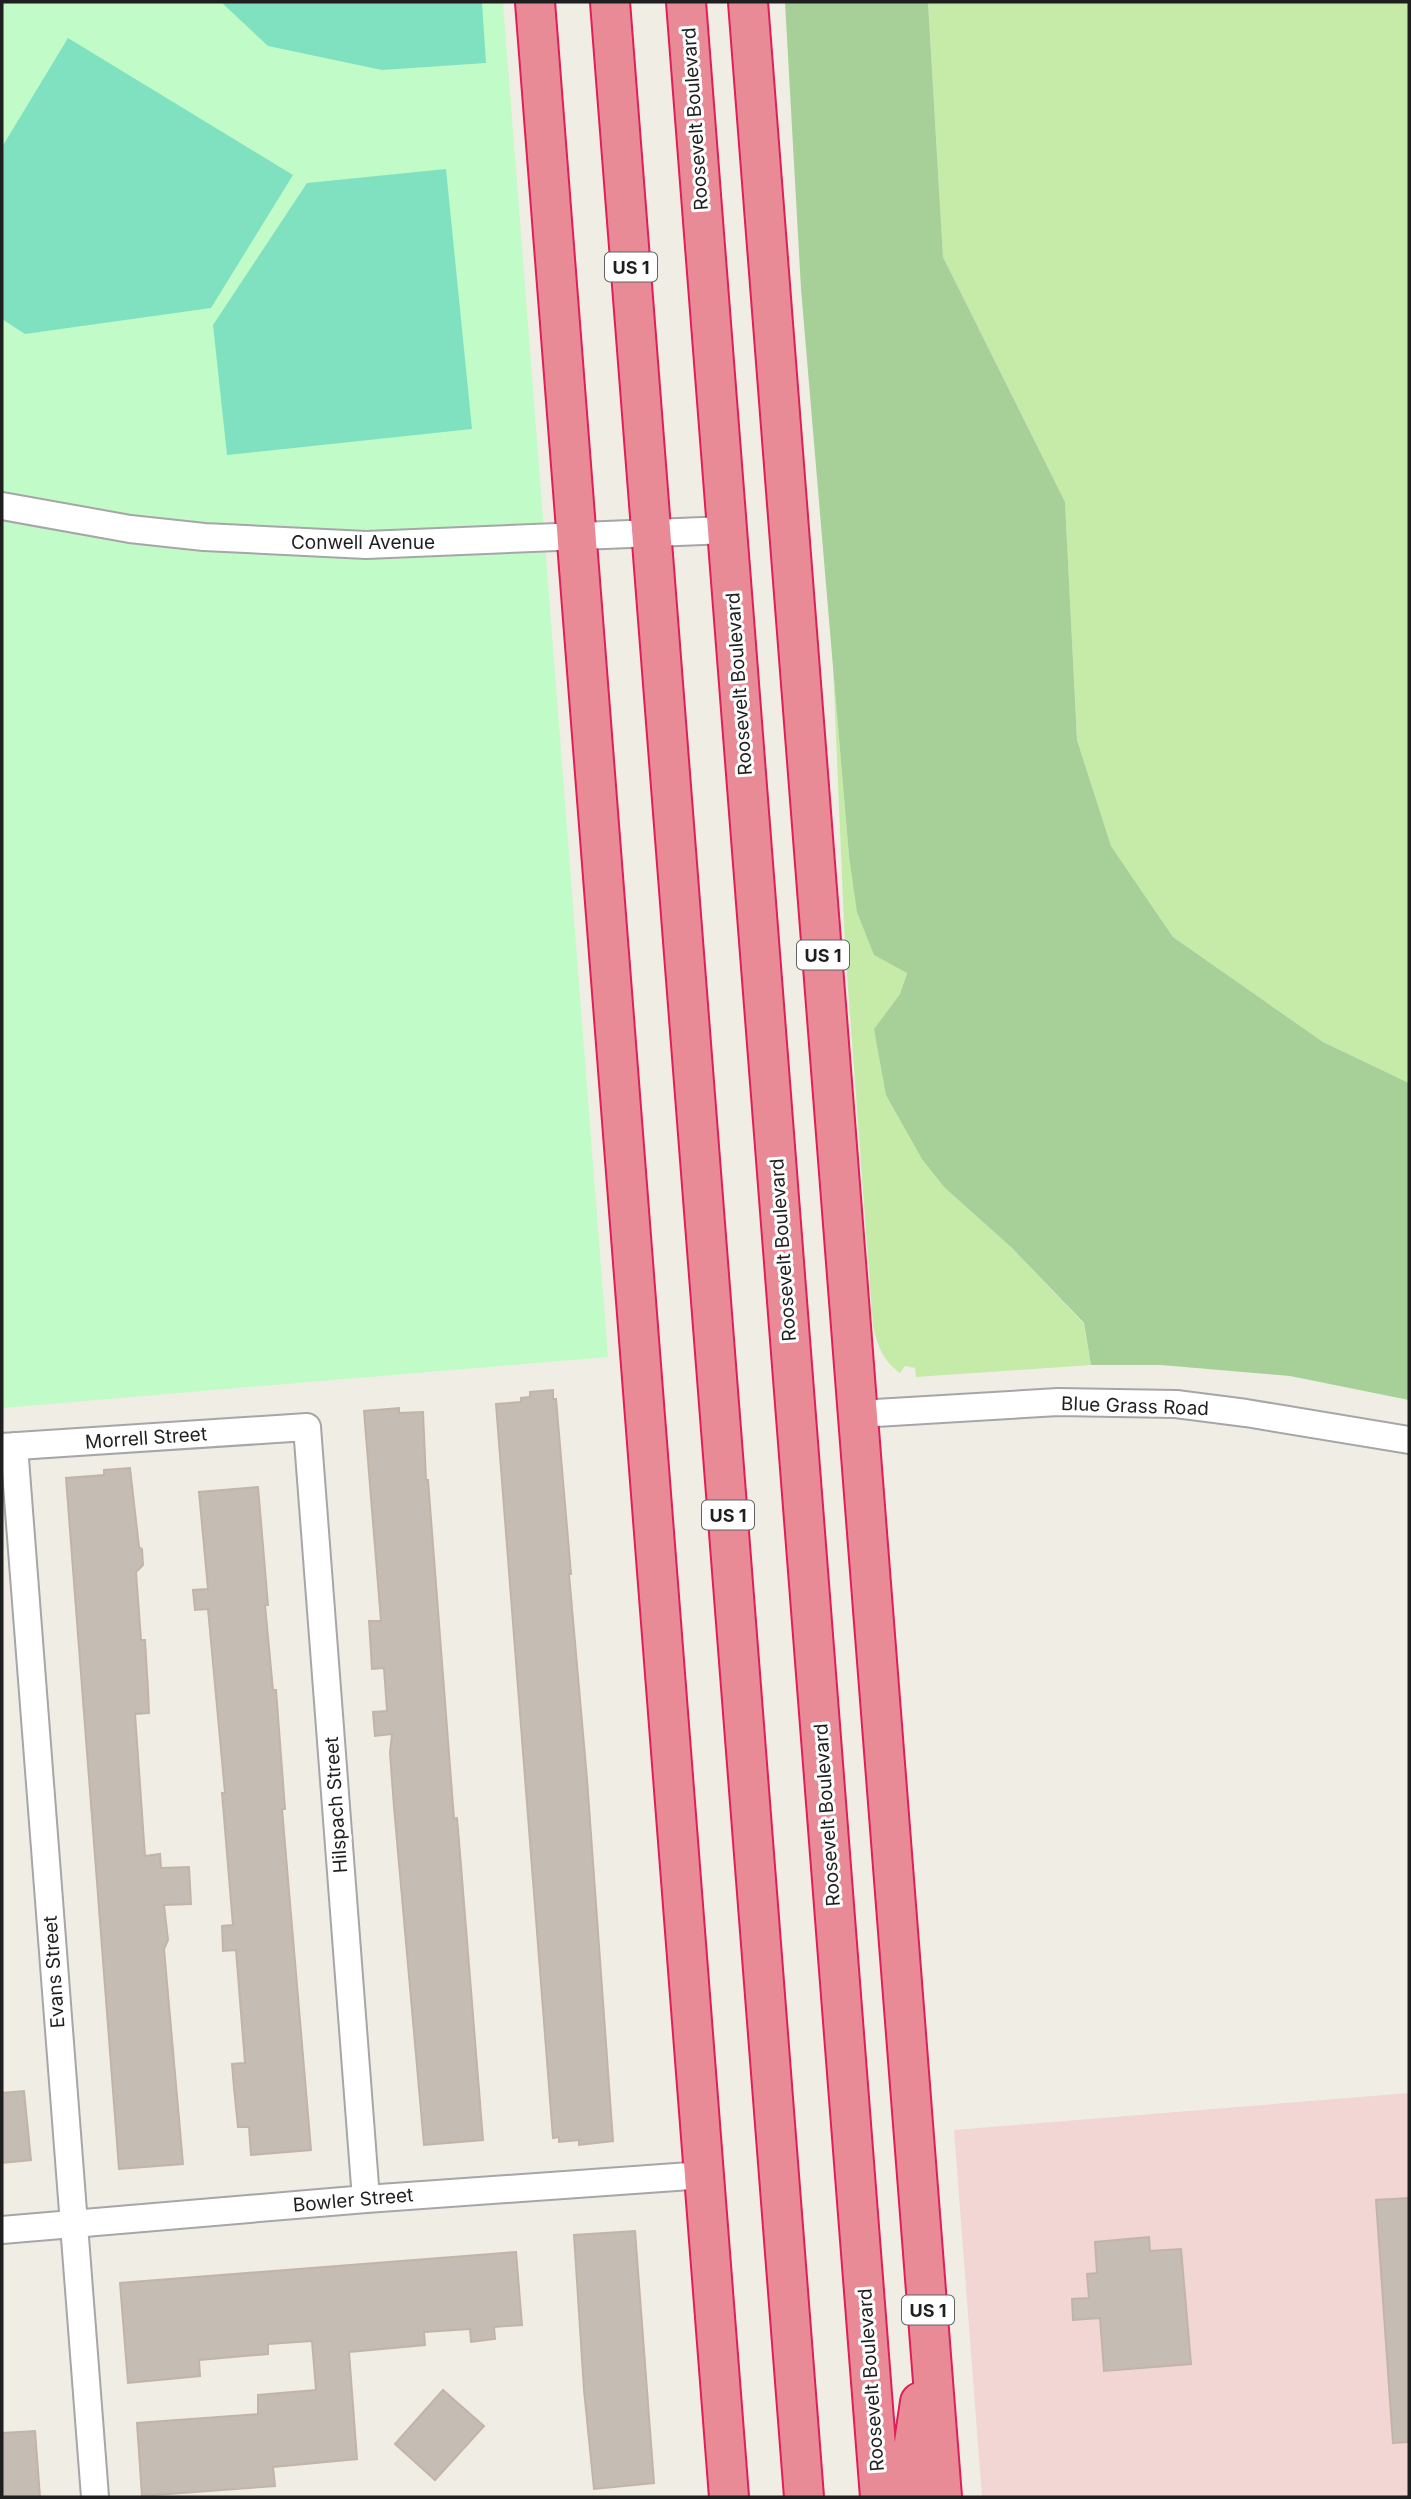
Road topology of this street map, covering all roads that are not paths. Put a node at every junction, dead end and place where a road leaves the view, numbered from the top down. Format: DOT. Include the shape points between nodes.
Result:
graph roads {
  1 [pos="535,2"];
  2 [pos="554,2"];
  3 [pos="610,2"];
  4 [pos="686,2"];
  5 [pos="748,2"];
  6 [pos="542,89"];
  7 [pos="2,506"];
  8 [pos="727,530"];
  9 [pos="652,532"];
  10 [pos="577,535"];
  11 [pos="859,1413"];
  12 [pos="290,1429"];
  13 [pos="1409,1440"];
  14 [pos="8,1447"];
  15 [pos="704,2175"];
  16 [pos="366,2199"];
  17 [pos="73,2225"];
  18 [pos="2,2230"];
  19 [pos="930,2334"];
  20 [pos="95,2497"];
  21 [pos="729,2497"];
  22 [pos="804,2497"];
  23 [pos="880,2497"];
  24 [pos="906,2497"];
  25 [pos="942,2497"];
  1 -- 6 [label="highway"];
  2 -- 6 [label="highway"];
  3 -- 9 [label="highway, US 1"];
  4 -- 8 [label="highway, Roosevelt Boulevard"];
  5 -- 11 [label="highway, US 1"];
  6 -- 10 [label="highway"];
  7 -- 10 [label="street, Conwell Avenue" via="130,529 280,542 366,545"];
  8 -- 9 [label="street, Conwell Avenue"];
  8 -- 23 [label="highway, Roosevelt Boulevard"];
  9 -- 10 [label="street, Conwell Avenue"];
  9 -- 22 [label="highway, US 1"];
  10 -- 15 [label="highway"];
  11 -- 13 [label="street, Blue Grass Road" via="1058,1402 1176,1405"];
  11 -- 19 [label="highway, US 1"];
  12 -- 14 [label="street, Morrell Street"];
  12 -- 16 [label="street, Hilspach Street" via="307,1427"];
  14 -- 17 [label="street, Evans Street"];
  15 -- 16 [label="street, Bowler Street"];
  15 -- 21 [label="highway"];
  16 -- 17 [label="street, Bowler Street"];
  17 -- 18 [label="street, Bowler Street"];
  17 -- 20 [label="street, Evans Street"];
  19 -- 24 [label="highway"];
  19 -- 25 [label="highway, US 1"];
}
